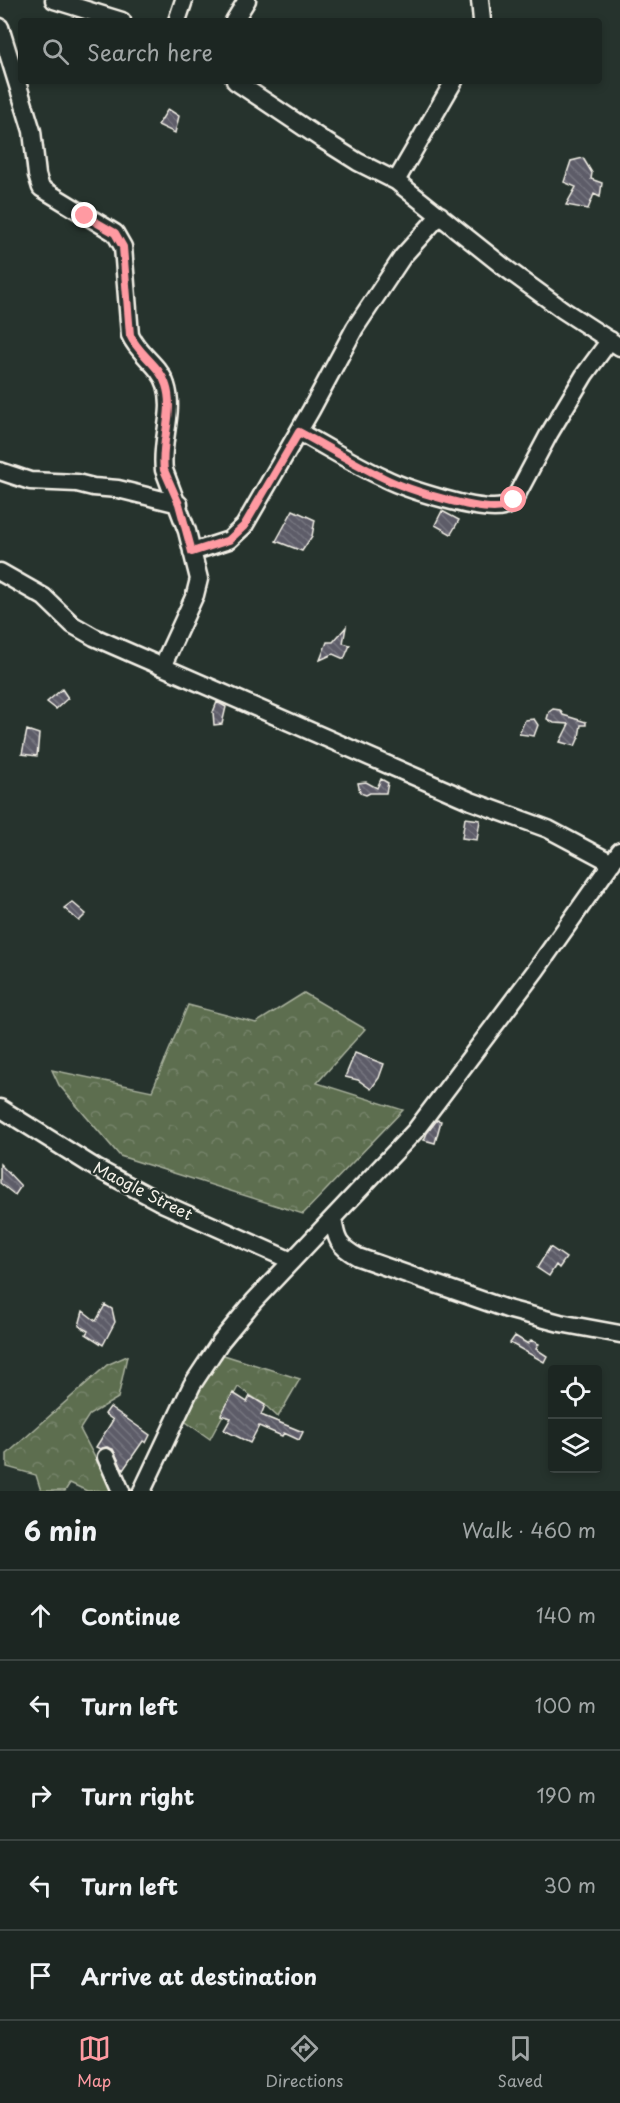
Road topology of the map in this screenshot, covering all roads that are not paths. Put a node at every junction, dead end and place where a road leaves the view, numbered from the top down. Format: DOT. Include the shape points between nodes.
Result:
graph roads {
  1 [pos="54,0"];
  2 [pos="184,0"];
  3 [pos="247,0"];
  4 [pos="480,0"];
  5 [pos="112,18"];
  6 [pos="178,18"];
  7 [pos="236,18"];
  8 [pos="482,18"];
  9 [pos="0,27"];
  10 [pos="240,84"];
  11 [pos="452,84"];
  12 [pos="396,181"];
  13 [pos="440,214"];
  14 [pos="615,343"];
  15 [pos="299,432"];
  16 [pos="0,471"];
  17 [pos="179,504"];
  18 [pos="192,552"];
  19 [pos="0,572"];
  20 [pos="162,667"];
  21 [pos="615,865"];
  22 [pos="0,1108"];
  23 [pos="333,1218"];
  24 [pos="308,1244"];
  25 [pos="343,1249"];
  26 [pos="292,1261"];
  27 [pos="620,1334"];
  28 [pos="106,1457"];
  29 [pos="121,1491"];
  30 [pos="142,1491"];
  1 -- 5 [label="street"];
  2 -- 6 [label="street"];
  3 -- 7 [label="street"];
  4 -- 8 [label="street"];
  9 -- 17 [label="street" via="32,131 41,188 115,233 123,247 130,335 167,386 163,460"];
  10 -- 12 [label="street" via="358,162"];
  11 -- 12 [label="street"];
  12 -- 13 [label="street"];
  13 -- 14 [label="street" via="504,267"];
  13 -- 15 [label="street" via="381,285"];
  14 -- 15 [label="street" via="585,374 514,500 501,508 461,503 385,479"];
  15 -- 18 [label="street" via="244,526 229,540"];
  16 -- 17 [label="street" via="30,481 118,489"];
  17 -- 18 [label="street"];
  18 -- 20 [label="street" via="199,579 195,595"];
  19 -- 20 [label="street" via="44,597 73,625"];
  20 -- 21 [label="street" via="471,801 548,829"];
  21 -- 23 [label="street" via="415,1131"];
  22 -- 26 [label="street, Maogle Street" via="96,1168 164,1204"];
  23 -- 24 [label="street"];
  23 -- 25 [label="street"];
  24 -- 25 [label="street"];
  24 -- 26 [label="street"];
  25 -- 27 [label="street" via="507,1309"];
  26 -- 30 [label="street" via="221,1341 192,1385"];
  28 -- 29 [label="street"];
}
